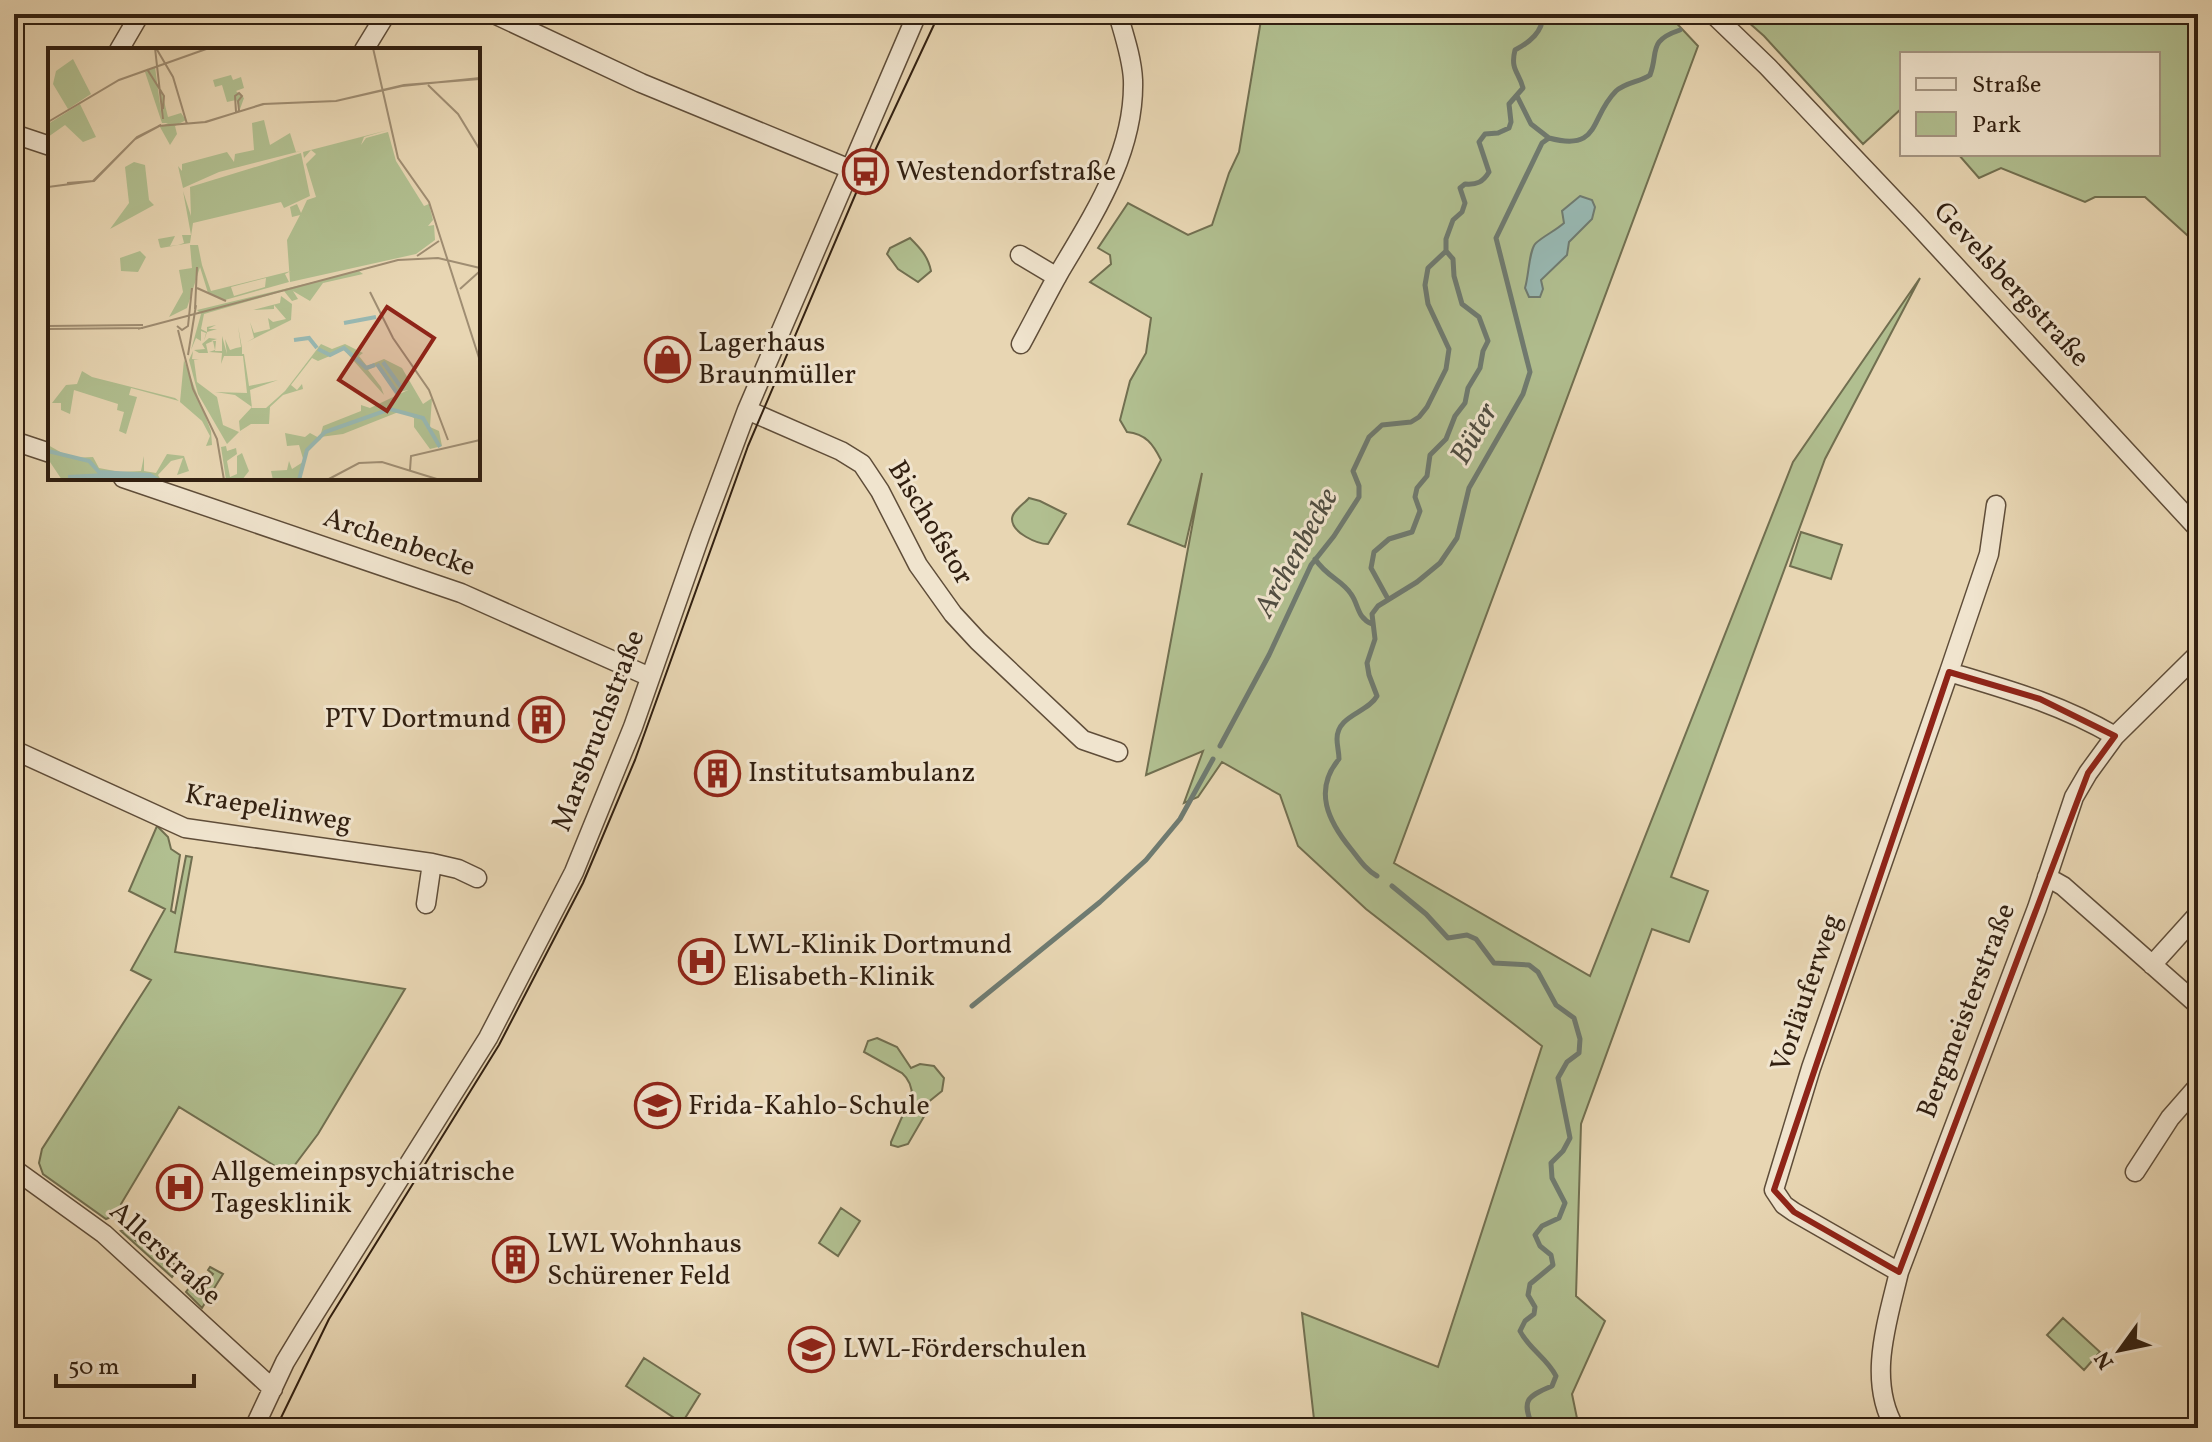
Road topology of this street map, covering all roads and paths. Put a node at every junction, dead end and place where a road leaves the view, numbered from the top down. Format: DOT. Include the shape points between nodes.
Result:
graph roads {
  1 [pos="140,14"];
  2 [pos="386,14"];
  3 [pos="494,14"];
  4 [pos="917,14"];
  5 [pos="1118,14"];
  6 [pos="1713,14"];
  7 [pos="120,48"];
  8 [pos="365,48"];
  9 [pos="14,134"];
  10 [pos="48,145"];
  11 [pos="850,169"];
  12 [pos="1020,255"];
  13 [pos="1057,277"];
  14 [pos="1021,344"];
  15 [pos="747,410"];
  16 [pos="14,441"];
  17 [pos="48,452"];
  18 [pos="129,480"];
  19 [pos="1996,505"];
  20 [pos="2198,529"];
  21 [pos="2198,654"];
  22 [pos="1949,672"];
  23 [pos="650,677"];
  24 [pos="2115,736"];
  25 [pos="14,750"];
  26 [pos="1118,752"];
  27 [pos="432,863"];
  28 [pos="2047,877"];
  29 [pos="477,878"];
  30 [pos="426,904"];
  31 [pos="2198,914"];
  32 [pos="2152,965"];
  33 [pos="2198,1005"];
  34 [pos="2198,1086"];
  35 [pos="14,1169"];
  36 [pos="2135,1172"];
  37 [pos="1899,1272"];
  38 [pos="273,1389"];
  39 [pos="254,1428"];
  40 [pos="1895,1428"];
  1 -- 7 [label="street"];
  2 -- 8 [label="street"];
  3 -- 11 [label="street" via="641,83"];
  4 -- 11 [label="street, Marsbruchstraße"];
  5 -- 13 [label="street" via="1133,79 1127,131 1100,205"];
  6 -- 20 [label="street, Gevelsbergstraße" via="1914,221"];
  9 -- 10 [label="street"];
  11 -- 15 [label="street, Marsbruchstraße"];
  12 -- 13 [label="street"];
  13 -- 14 [label="street"];
  15 -- 23 [label="street, Marsbruchstraße"];
  15 -- 26 [label="street, Bischofstor" via="862,464 918,565 953,614 1083,740"];
  16 -- 17 [label="street"];
  18 -- 23 [label="street, Archenbecke" via="461,593"];
  19 -- 22 [label="street, Vorläuferweg" via="1989,554"];
  21 -- 24 [label="street, Bergmeisterstraße"];
  22 -- 24 [label="street" via="2040,699"];
  22 -- 37 [label="street, Vorläuferweg" via="1774,1190 1794,1212"];
  23 -- 38 [label="street, Marsbruchstraße" via="585,849 488,1038 305,1329"];
  24 -- 28 [label="street, Bergmeisterstraße" via="2074,797"];
  25 -- 27 [label="street, Kraepelinweg" via="185,828"];
  27 -- 29 [label="street, Kraepelinweg"];
  27 -- 30 [label="street"];
  28 -- 32 [label="street"];
  28 -- 37 [label="street, Bergmeisterstraße"];
  31 -- 32 [label="street"];
  32 -- 33 [label="street"];
  34 -- 36 [label="street"];
  35 -- 38 [label="street, Allerstraße" via="114,1242"];
  37 -- 40 [label="street, Bergmeisterstraße" via="1879,1382"];
  38 -- 39 [label="street, Marsbruchstraße"];
}
